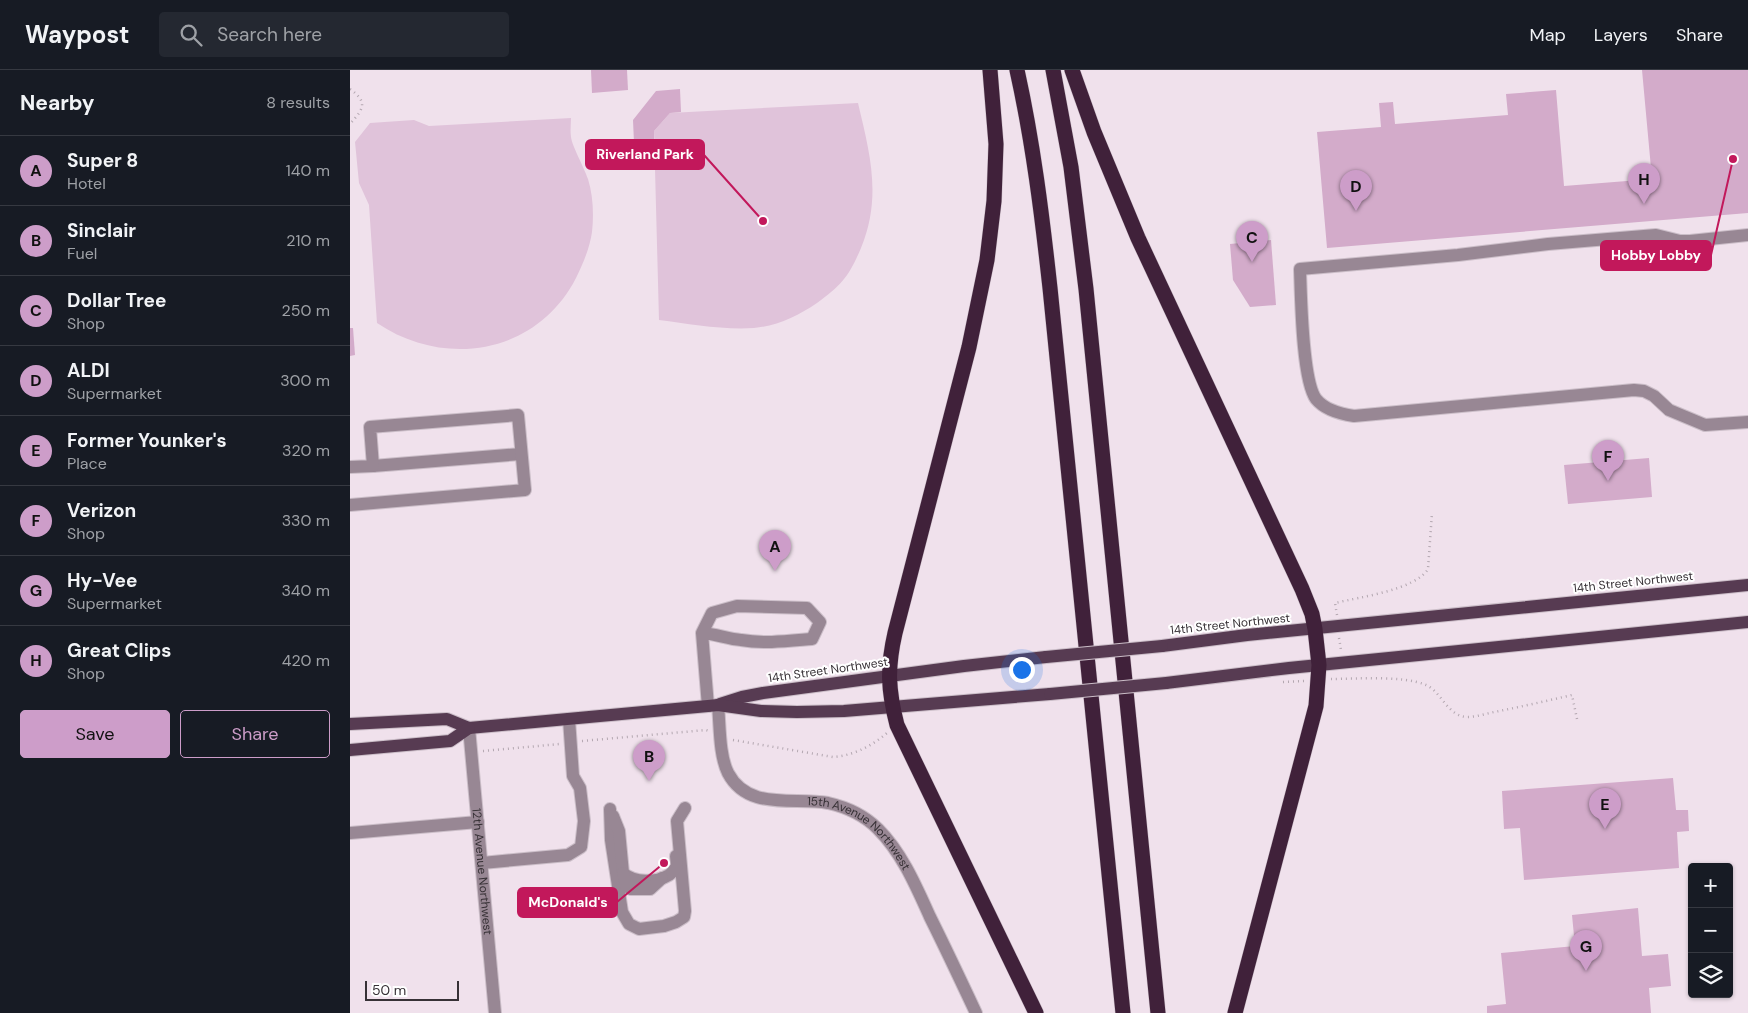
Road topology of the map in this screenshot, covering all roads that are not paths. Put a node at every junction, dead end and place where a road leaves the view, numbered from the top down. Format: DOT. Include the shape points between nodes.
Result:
graph roads {
  1 [pos="990,70"];
  2 [pos="1017,70"];
  3 [pos="1053,70"];
  4 [pos="1072,70"];
  5 [pos="1748,235"];
  6 [pos="1748,422"];
  7 [pos="521,454"];
  8 [pos="373,466"];
  9 [pos="350,467"];
  10 [pos="350,505"];
  11 [pos="1748,585"];
  12 [pos="1748,622"];
  13 [pos="1315,629"];
  14 [pos="702,633"];
  15 [pos="1319,665"];
  16 [pos="888,676"];
  17 [pos="713,706"];
  18 [pos="892,706"];
  19 [pos="569,719"];
  20 [pos="350,724"];
  21 [pos="469,728"];
  22 [pos="350,750"];
  23 [pos="685,808"];
  24 [pos="677,821"];
  25 [pos="478,822"];
  26 [pos="350,833"];
  27 [pos="482,863"];
  28 [pos="495,1013"];
  29 [pos="976,1013"];
  30 [pos="1036,1013"];
  31 [pos="1122,1013"];
  32 [pos="1158,1013"];
  33 [pos="1235,1013"];
  1 -- 16 [label="highway" via="996,154 988,260 969,347 895,633"];
  2 -- 31 [label="highway" via="1040,201 1050,288"];
  3 -- 32 [label="highway" via="1086,289"];
  4 -- 13 [label="highway" via="1124,206 1287,553"];
  5 -- 6 [label="street" via="1690,242 1647,236 1300,269 1309,385 1327,408 1342,414 1354,416 1634,390 1644,391 1669,410 1705,425"];
  7 -- 8 [label="street"];
  7 -- 8 [label="street" via="518,415 370,427"];
  7 -- 10 [label="street" via="525,490"];
  8 -- 9 [label="street"];
  11 -- 13 [label="main road, 14th Street Northwest"];
  12 -- 15 [label="main road, 14th Street Northwest"];
  13 -- 15 [label="highway"];
  13 -- 16 [label="main road, 14th Street Northwest, bridge"];
  14 -- 14 [label="street" via="712,613 737,606 807,608 820,622 812,639 779,642 740,640"];
  14 -- 17 [label="street, 15th Avenue Northwest"];
  15 -- 18 [label="main road, 14th Street Northwest, bridge" via="1166,683"];
  15 -- 33 [label="highway" via="1313,722"];
  16 -- 17 [label="main road, 14th Street Northwest" via="763,693"];
  16 -- 18 [label="highway"];
  17 -- 18 [label="main road, 14th Street Northwest" via="796,712"];
  17 -- 19 [label="main road, 14th Street Northwest"];
  17 -- 29 [label="street, 15th Avenue Northwest" via="728,773 746,793 774,801 829,803 863,817 882,833 902,860"];
  18 -- 30 [label="highway" via="897,725"];
  19 -- 21 [label="main road, 14th Street Northwest"];
  19 -- 27 [label="street" via="573,776 580,788 584,821 581,847 568,855"];
  20 -- 21 [label="main road, 14th Street Northwest" via="447,719"];
  21 -- 22 [label="main road, 14th Street Northwest" via="450,741"];
  21 -- 25 [label="street, 12th Avenue Northwest"];
  23 -- 24 [label="street"];
  24 -- 24 [label="street" via="674,833 677,866 671,875 639,881 623,873 620,831 610,809 611,840 622,912 630,924 639,929 664,926 684,917"];
  25 -- 26 [label="street"];
  25 -- 27 [label="street, 12th Avenue Northwest"];
  27 -- 28 [label="street, 12th Avenue Northwest"];
}
